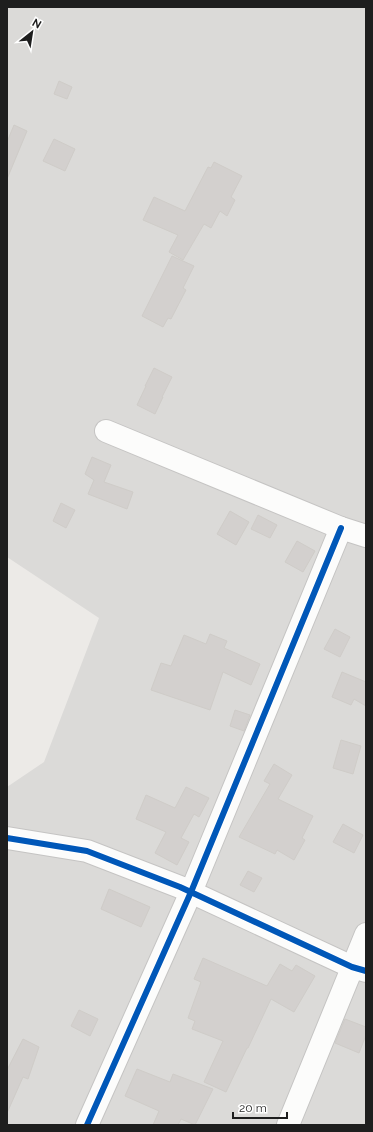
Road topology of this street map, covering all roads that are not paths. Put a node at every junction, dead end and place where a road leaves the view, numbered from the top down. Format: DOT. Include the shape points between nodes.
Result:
graph roads {
  1 [pos="106,431"];
  2 [pos="341,528"];
  3 [pos="366,536"];
  4 [pos="7,838"];
  5 [pos="192,892"];
  6 [pos="366,934"];
  7 [pos="359,969"];
  8 [pos="87,1125"];
  9 [pos="288,1125"];
  1 -- 2 [label="street"];
  2 -- 3 [label="street"];
  2 -- 5 [label="street"];
  4 -- 5 [label="street" via="87,851"];
  5 -- 7 [label="street"];
  5 -- 8 [label="street"];
  6 -- 7 [label="street"];
  7 -- 9 [label="street"];
}
